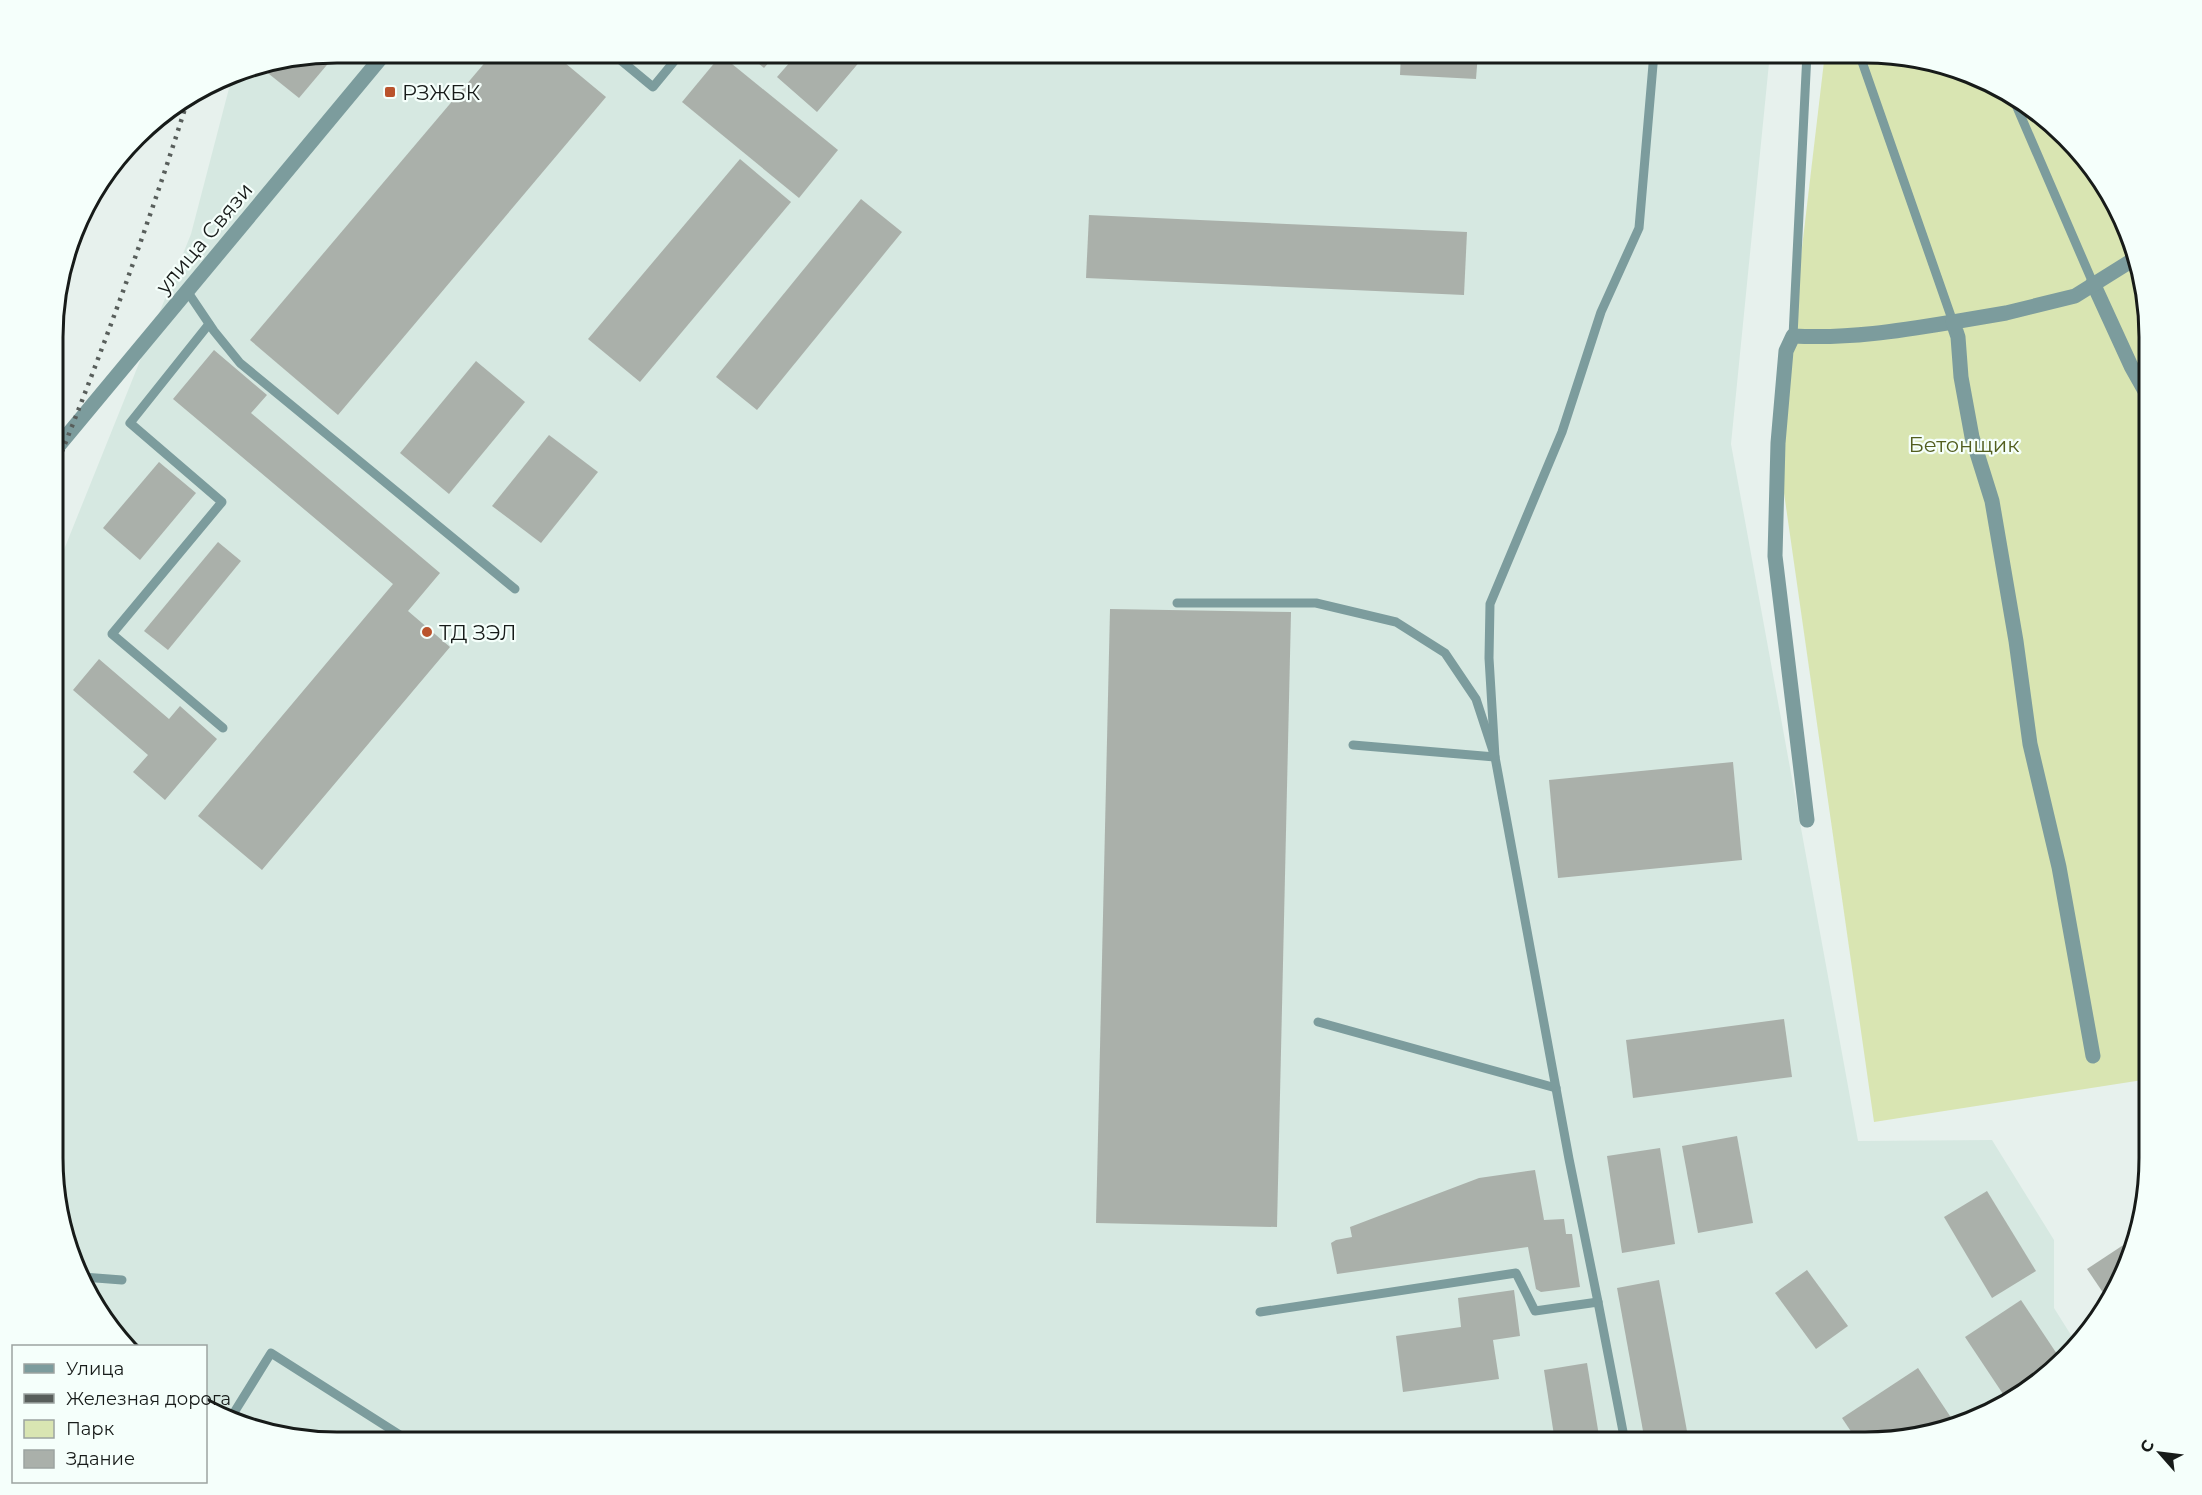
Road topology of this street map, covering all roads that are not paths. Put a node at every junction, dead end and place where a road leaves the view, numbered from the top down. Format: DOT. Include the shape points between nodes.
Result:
graph roads {
  1 [pos="376,63"];
  2 [pos="624,63"];
  3 [pos="673,63"];
  4 [pos="1653,63"];
  5 [pos="1807,63"];
  6 [pos="1862,63"];
  7 [pos="2018,110"];
  8 [pos="2129,262"];
  9 [pos="2093,284"];
  10 [pos="187,291"];
  11 [pos="1953,322"];
  12 [pos="209,324"];
  13 [pos="1793,336"];
  14 [pos="2139,380"];
  15 [pos="63,440"];
  16 [pos="514,589"];
  17 [pos="1177,603"];
  18 [pos="223,728"];
  19 [pos="1353,745"];
  20 [pos="1495,757"];
  21 [pos="1807,820"];
  22 [pos="1318,1022"];
  23 [pos="2093,1056"];
  24 [pos="1556,1088"];
  25 [pos="90,1278"];
  26 [pos="122,1280"];
  27 [pos="1598,1302"];
  28 [pos="1260,1312"];
  29 [pos="234,1412"];
  30 [pos="394,1432"];
  31 [pos="1623,1432"];
  1 -- 10 [label="street, улица Связи"];
  2 -- 3 [label="lane" via="653,87"];
  4 -- 20 [label="lane" via="1639,228 1601,312 1562,432 1490,604"];
  5 -- 13 [label="lane"];
  6 -- 11 [label="lane"];
  7 -- 9 [label="lane"];
  8 -- 9 [label="street"];
  9 -- 11 [label="street" via="2074,296"];
  9 -- 14 [label="street"];
  10 -- 12 [label="lane"];
  10 -- 15 [label="street, улица Связи"];
  11 -- 13 [label="street" via="1870,335"];
  11 -- 23 [label="street" via="1972,437 1992,501 2030,744 2059,867"];
  12 -- 16 [label="lane" via="240,363"];
  12 -- 18 [label="lane" via="130,423 222,502 112,634"];
  13 -- 21 [label="street" via="1786,351 1778,443 1775,556"];
  17 -- 20 [label="lane" via="1316,603 1396,622 1445,653 1476,699"];
  19 -- 20 [label="lane"];
  20 -- 24 [label="lane"];
  22 -- 24 [label="lane"];
  24 -- 27 [label="lane"];
  25 -- 26 [label="lane"];
  27 -- 28 [label="lane" via="1535,1311 1516,1273"];
  27 -- 31 [label="lane"];
  29 -- 30 [label="lane" via="271,1353"];
}
